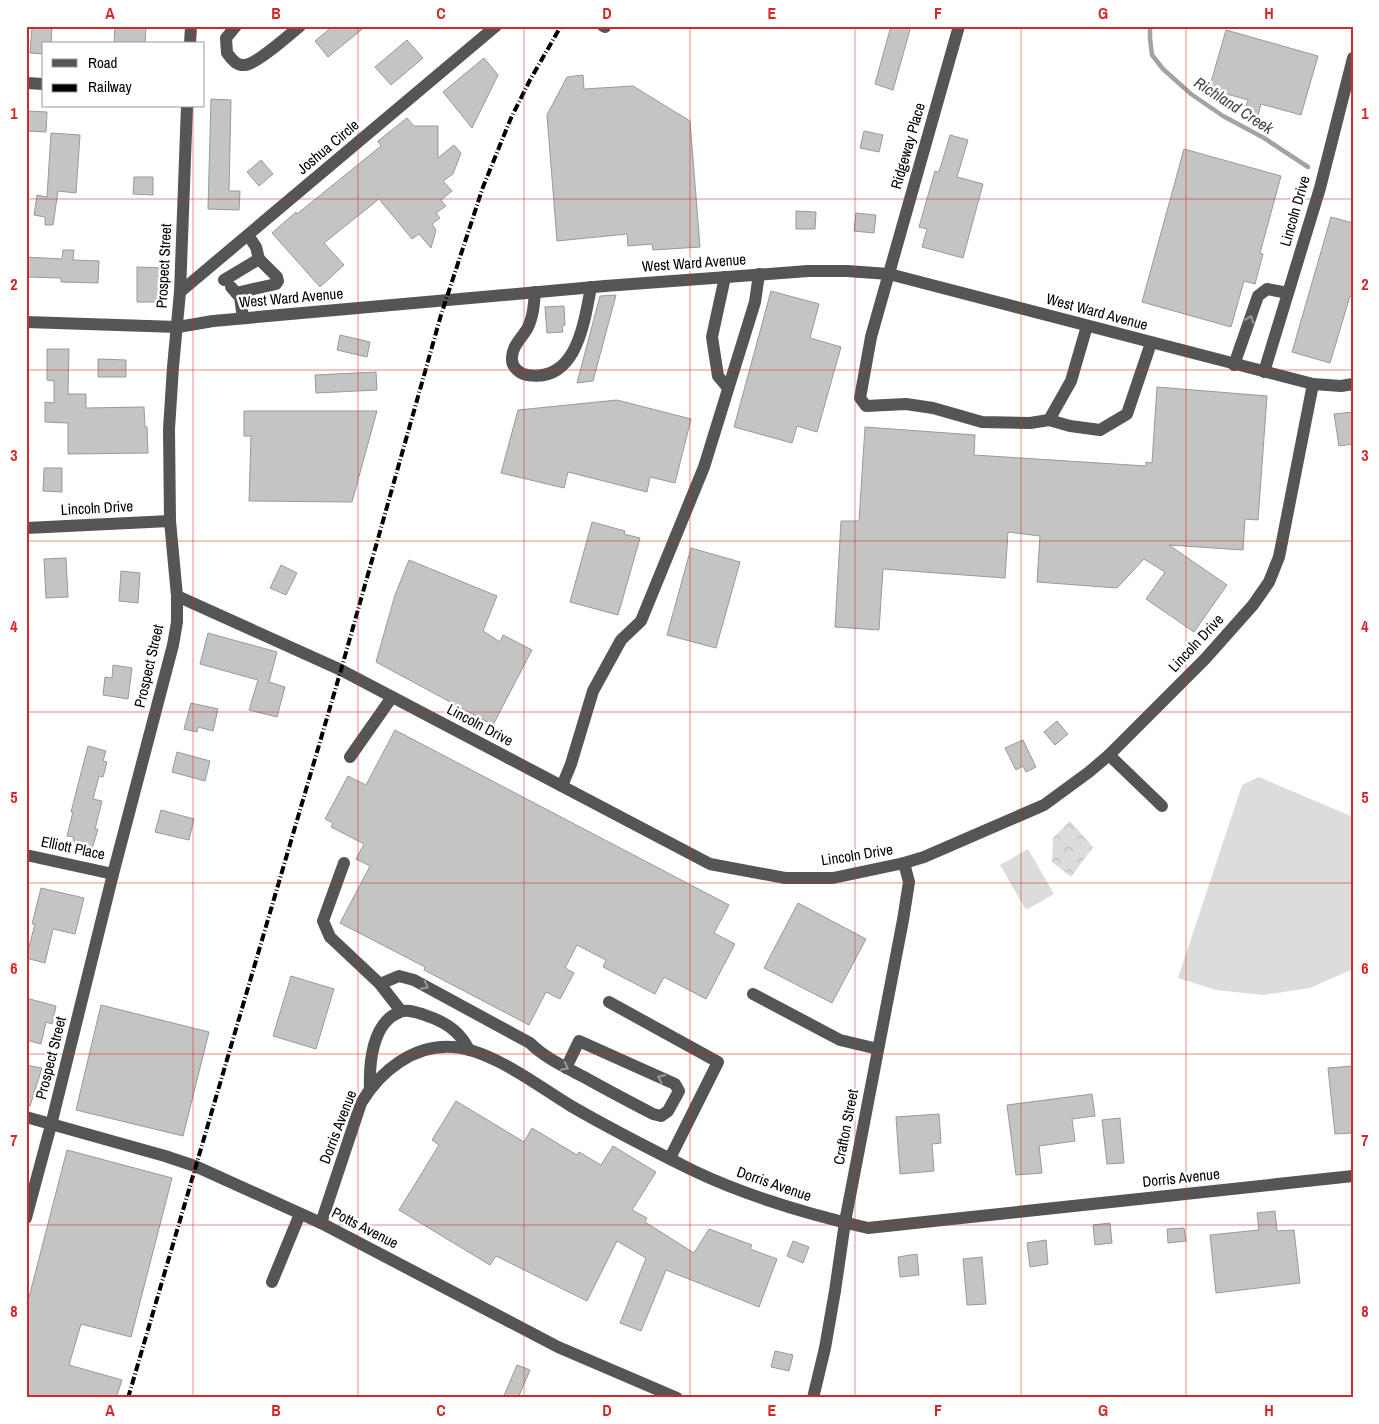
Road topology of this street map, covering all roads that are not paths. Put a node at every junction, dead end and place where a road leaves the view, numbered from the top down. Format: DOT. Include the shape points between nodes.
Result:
graph roads {
  1 [pos="191,26"];
  2 [pos="236,26"];
  3 [pos="300,26"];
  4 [pos="496,26"];
  5 [pos="959,26"];
  6 [pos="190,42"];
  7 [pos="1353,58"];
  8 [pos="26,83"];
  9 [pos="42,84"];
  10 [pos="187,108"];
  11 [pos="248,235"];
  12 [pos="259,259"];
  13 [pos="212,265"];
  14 [pos="759,274"];
  15 [pos="889,274"];
  16 [pos="725,277"];
  17 [pos="224,280"];
  18 [pos="591,287"];
  19 [pos="180,292"];
  20 [pos="535,292"];
  21 [pos="236,293"];
  22 [pos="1288,293"];
  23 [pos="243,318"];
  24 [pos="26,322"];
  25 [pos="1087,326"];
  26 [pos="178,327"];
  27 [pos="1151,343"];
  28 [pos="1234,365"];
  29 [pos="1264,372"];
  30 [pos="1313,384"];
  31 [pos="1353,384"];
  32 [pos="728,388"];
  33 [pos="1049,420"];
  34 [pos="170,521"];
  35 [pos="26,528"];
  36 [pos="177,596"];
  37 [pos="392,697"];
  38 [pos="1109,755"];
  39 [pos="350,758"];
  40 [pos="562,786"];
  41 [pos="1162,806"];
  42 [pos="26,855"];
  43 [pos="344,863"];
  44 [pos="904,863"];
  45 [pos="112,874"];
  46 [pos="380,984"];
  47 [pos="753,994"];
  48 [pos="609,1002"];
  49 [pos="401,1011"];
  50 [pos="878,1049"];
  51 [pos="469,1050"];
  52 [pos="566,1068"];
  53 [pos="370,1089"];
  54 [pos="674,1103"];
  55 [pos="692,1112"];
  56 [pos="26,1117"];
  57 [pos="51,1125"];
  58 [pos="670,1158"];
  59 [pos="1353,1176"];
  60 [pos="300,1214"];
  61 [pos="26,1218"];
  62 [pos="844,1222"];
  63 [pos="321,1223"];
  64 [pos="272,1282"];
  65 [pos="677,1398"];
  66 [pos="813,1398"];
  1 -- 6 [label="street"];
  2 -- 3 [label="street" via="226,38 226,53 236,63 246,65 258,60"];
  4 -- 11 [label="street, Joshua Circle"];
  5 -- 15 [label="street, Ridgeway Place"];
  7 -- 22 [label="street, Lincoln Drive" via="1320,188"];
  8 -- 9 [label="street"];
  10 -- 19 [label="street, Prospect Street"];
  11 -- 12 [label="street"];
  11 -- 13 [label="street, Joshua Circle"];
  12 -- 17 [label="street"];
  12 -- 21 [label="street" via="278,282"];
  13 -- 17 [label="street"];
  13 -- 19 [label="street, Joshua Circle"];
  14 -- 15 [label="street, West Ward Avenue" via="848,271"];
  14 -- 16 [label="street, West Ward Avenue"];
  14 -- 32 [label="street" via="755,302"];
  15 -- 25 [label="street, West Ward Avenue"];
  15 -- 33 [label="street, Ridgeway Place" via="871,337 860,398 866,406 933,408 982,422"];
  16 -- 18 [label="street, West Ward Avenue"];
  16 -- 32 [label="street" via="712,337 718,376"];
  17 -- 21 [label="street"];
  18 -- 20 [label="street, West Ward Avenue"];
  18 -- 20 [label="street" via="572,356 555,371 536,376 523,374 515,368 512,360 518,340 532,316"];
  19 -- 26 [label="street, Prospect Street"];
  20 -- 23 [label="street, West Ward Avenue"];
  21 -- 23 [label="street" via="240,297"];
  28 -- 22 [label="street, one-way" via="1258,296 1267,290"];
  22 -- 29 [label="street, Lincoln Drive"];
  23 -- 26 [label="street, West Ward Avenue"];
  24 -- 26 [label="street, West Ward Avenue"];
  25 -- 27 [label="street, West Ward Avenue"];
  25 -- 33 [label="street" via="1071,381"];
  26 -- 34 [label="street, Prospect Street" via="169,429"];
  27 -- 28 [label="street, West Ward Avenue"];
  27 -- 33 [label="street" via="1127,414 1100,430"];
  28 -- 29 [label="street, West Ward Avenue"];
  29 -- 30 [label="street, West Ward Avenue"];
  30 -- 31 [label="street, West Ward Avenue"];
  30 -- 38 [label="street, Lincoln Drive" via="1279,557 1269,582 1205,659"];
  32 -- 40 [label="street" via="704,468 641,621 621,640 594,691"];
  34 -- 35 [label="street, Lincoln Drive"];
  34 -- 36 [label="street, Prospect Street"];
  36 -- 37 [label="street, Lincoln Drive" via="341,670"];
  36 -- 45 [label="street, Prospect Street" via="173,645"];
  37 -- 39 [label="street"];
  37 -- 40 [label="street, Lincoln Drive"];
  38 -- 41 [label="street"];
  38 -- 44 [label="street, Lincoln Drive" via="1044,805"];
  40 -- 44 [label="street, Lincoln Drive" via="710,864 735,870 785,878 832,878"];
  42 -- 45 [label="street, Elliott Place"];
  43 -- 46 [label="street" via="323,921 330,936"];
  44 -- 50 [label="street, Crafton Street" via="909,882"];
  45 -- 57 [label="street, Prospect Street"];
  46 -- 49 [label="street"];
  46 -- 52 [label="street, one-way" via="399,976 414,980 530,1043 541,1054"];
  47 -- 50 [label="street" via="840,1040"];
  48 -- 55 [label="street" via="718,1062"];
  49 -- 51 [label="street" via="446,1024 463,1038"];
  49 -- 53 [label="street" via="388,1019 376,1040 369,1066"];
  50 -- 62 [label="street, Crafton Street"];
  51 -- 53 [label="street, Dorris Avenue" via="434,1048 417,1053 385,1072"];
  51 -- 58 [label="street, Dorris Avenue" via="494,1060"];
  52 -- 54 [label="street" via="653,1114 661,1116"];
  54 -- 52 [label="street, one-way" via="679,1091 675,1084 579,1041"];
  53 -- 63 [label="street, Dorris Avenue" via="361,1103"];
  54 -- 55 [label="street"];
  55 -- 58 [label="street"];
  56 -- 57 [label="street, Potts Avenue"];
  57 -- 60 [label="street, Potts Avenue" via="165,1156"];
  57 -- 61 [label="street, Prospect Street"];
  58 -- 62 [label="street, Dorris Avenue" via="749,1195"];
  59 -- 62 [label="street, Dorris Avenue" via="902,1225 868,1228"];
  60 -- 63 [label="street, Potts Avenue"];
  60 -- 64 [label="street"];
  62 -- 66 [label="street, Crafton Street" via="825,1348"];
  63 -- 65 [label="street, Potts Avenue" via="558,1347"];
}
